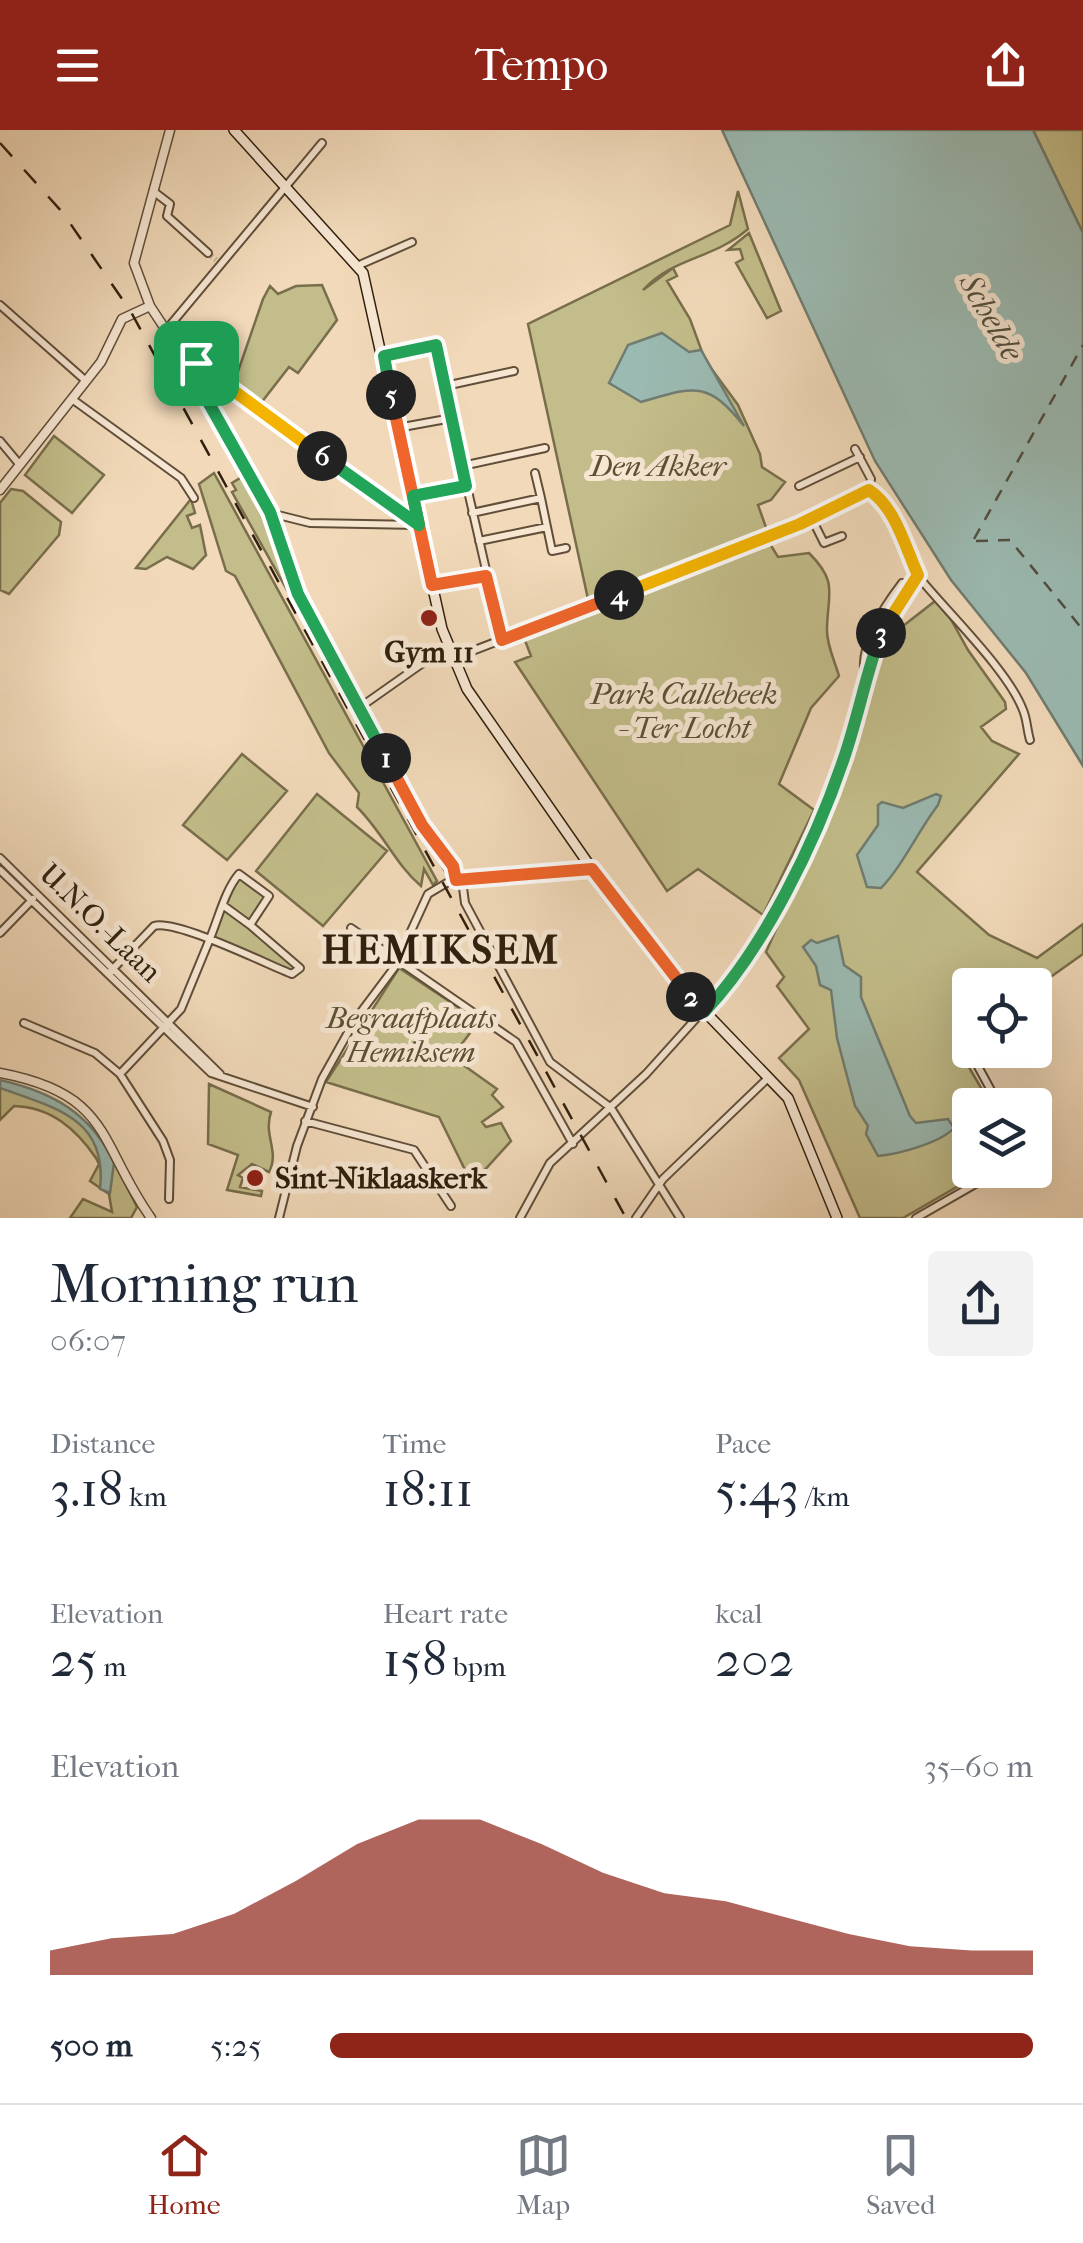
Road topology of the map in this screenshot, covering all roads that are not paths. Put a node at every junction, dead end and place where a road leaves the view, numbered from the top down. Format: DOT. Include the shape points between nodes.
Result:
graph roads {
  1 [pos="160,130"];
  2 [pos="234,130"];
  3 [pos="169,135"];
  4 [pos="322,143"];
  5 [pos="286,187"];
  6 [pos="152,191"];
  7 [pos="412,242"];
  8 [pos="208,253"];
  9 [pos="357,266"];
  10 [pos="0,305"];
  11 [pos="150,306"];
  12 [pos="167,330"];
  13 [pos="384,356"];
  14 [pos="196,363"];
  15 [pos="514,371"];
  16 [pos="86,381"];
  17 [pos="445,386"];
  18 [pos="72,399"];
  19 [pos="452,418"];
  20 [pos="397,428"];
  21 [pos="0,441"];
  22 [pos="545,448"];
  23 [pos="20,464"];
  24 [pos="462,466"];
  25 [pos="536,473"];
  26 [pos="799,486"];
  27 [pos="467,489"];
  28 [pos="0,490"];
  29 [pos="869,490"];
  30 [pos="413,496"];
  31 [pos="194,498"];
  32 [pos="541,498"];
  33 [pos="270,512"];
  34 [pos="472,513"];
  35 [pos="812,519"];
  36 [pos="419,525"];
  37 [pos="547,527"];
  38 [pos="842,536"];
  39 [pos="480,541"];
  40 [pos="566,548"];
  41 [pos="918,575"];
  42 [pos="486,576"];
  43 [pos="902,583"];
  44 [pos="432,585"];
  45 [pos="502,640"];
  46 [pos="447,646"];
  47 [pos="452,658"];
  48 [pos="866,682"];
  49 [pos="359,708"];
  50 [pos="1030,740"];
  51 [pos="0,858"];
  52 [pos="592,869"];
  53 [pos="0,870"];
  54 [pos="459,880"];
  55 [pos="35,897"];
  56 [pos="224,906"];
  57 [pos="250,925"];
  58 [pos="352,928"];
  59 [pos="0,933"];
  60 [pos="209,942"];
  61 [pos="397,962"];
  62 [pos="111,971"];
  63 [pos="704,1012"];
  64 [pos="24,1022"];
  65 [pos="166,1024"];
  66 [pos="0,1073"];
  67 [pos="120,1074"];
  68 [pos="768,1077"];
  69 [pos="312,1107"];
  70 [pos="610,1108"];
  71 [pos="305,1121"];
  72 [pos="573,1144"];
  73 [pos="658,1184"];
  74 [pos="968,1188"];
  75 [pos="169,1199"];
  76 [pos="451,1206"];
  77 [pos="151,1218"];
  78 [pos="279,1218"];
  79 [pos="520,1218"];
  80 [pos="636,1218"];
  81 [pos="680,1218"];
  82 [pos="837,1218"];
  83 [pos="916,1218"];
  1 -- 3 [label="street"];
  2 -- 5 [label="main road"];
  3 -- 6 [label="street"];
  4 -- 5 [label="street"];
  5 -- 9 [label="main road"];
  5 -- 12 [label="street"];
  6 -- 8 [label="street" via="170,204 167,216"];
  6 -- 11 [label="street" via="134,264"];
  7 -- 9 [label="street"];
  9 -- 13 [label="main road"];
  10 -- 16 [label="street"];
  11 -- 12 [label="street"];
  11 -- 16 [label="street" via="124,316"];
  12 -- 14 [label="street"];
  13 -- 17 [label="street" via="436,345"];
  13 -- 20 [label="main road"];
  14 -- 33 [label="street" via="198,384"];
  14 -- 36 [label="street"];
  15 -- 17 [label="street"];
  16 -- 18 [label="street"];
  17 -- 19 [label="street"];
  18 -- 23 [label="street"];
  18 -- 31 [label="street" via="181,478"];
  19 -- 20 [label="street"];
  19 -- 24 [label="street"];
  20 -- 30 [label="main road"];
  21 -- 23 [label="street"];
  22 -- 24 [label="street"];
  23 -- 28 [label="street"];
  24 -- 27 [label="street"];
  25 -- 32 [label="street"];
  26 -- 29 [label="street" via="857,453 871,479"];
  27 -- 30 [label="street"];
  27 -- 34 [label="street"];
  29 -- 35 [label="street"];
  29 -- 41 [label="street" via="900,531"];
  30 -- 36 [label="main road"];
  32 -- 34 [label="street"];
  32 -- 37 [label="street"];
  33 -- 36 [label="street" via="310,523"];
  33 -- 49 [label="street" via="298,594"];
  34 -- 39 [label="street"];
  35 -- 38 [label="street" via="824,543"];
  35 -- 45 [label="street"];
  36 -- 44 [label="main road"];
  37 -- 39 [label="street"];
  37 -- 40 [label="street" via="552,551"];
  39 -- 42 [label="street"];
  41 -- 48 [label="street" via="886,620"];
  41 -- 50 [label="street" via="1022,707"];
  42 -- 44 [label="street"];
  42 -- 45 [label="street"];
  43 -- 48 [label="street" via="870,640 862,670"];
  44 -- 46 [label="main road"];
  45 -- 47 [label="street"];
  46 -- 47 [label="main road"];
  46 -- 49 [label="street"];
  47 -- 52 [label="main road"];
  48 -- 63 [label="street" via="838,775 767,926"];
  49 -- 54 [label="street"];
  51 -- 55 [label="street, U.N.O.-Laan"];
  52 -- 54 [label="street"];
  52 -- 63 [label="main road"];
  53 -- 55 [label="street, U.N.O.-Laan"];
  54 -- 61 [label="street" via="423,899"];
  54 -- 70 [label="street" via="545,1054"];
  55 -- 59 [label="street"];
  55 -- 62 [label="street, U.N.O.-Laan"];
  56 -- 57 [label="street"];
  56 -- 57 [label="street" via="236,876 246,877 269,896"];
  56 -- 60 [label="street"];
  57 -- 60 [label="street" via="298,964 297,972"];
  58 -- 61 [label="street"];
  60 -- 62 [label="street" via="157,924"];
  60 -- 65 [label="street" via="181,1009"];
  61 -- 69 [label="street" via="355,1020"];
  61 -- 72 [label="street" via="516,1042"];
  62 -- 65 [label="street, U.N.O.-Laan"];
  63 -- 68 [label="main road"];
  63 -- 70 [label="street"];
  64 -- 67 [label="street" via="95,1054"];
  65 -- 67 [label="street"];
  65 -- 69 [label="street, U.N.O.-Laan" via="224,1077"];
  66 -- 77 [label="street" via="53,1090 87,1111 109,1138"];
  67 -- 75 [label="street" via="164,1141"];
  68 -- 73 [label="street"];
  68 -- 82 [label="main road" via="788,1098"];
  69 -- 71 [label="street"];
  70 -- 72 [label="street"];
  70 -- 73 [label="street"];
  71 -- 76 [label="street" via="414,1150"];
  71 -- 78 [label="street"];
  72 -- 79 [label="street" via="546,1168"];
  73 -- 80 [label="street"];
  73 -- 81 [label="street"];
  74 -- 83 [label="street"];
}
